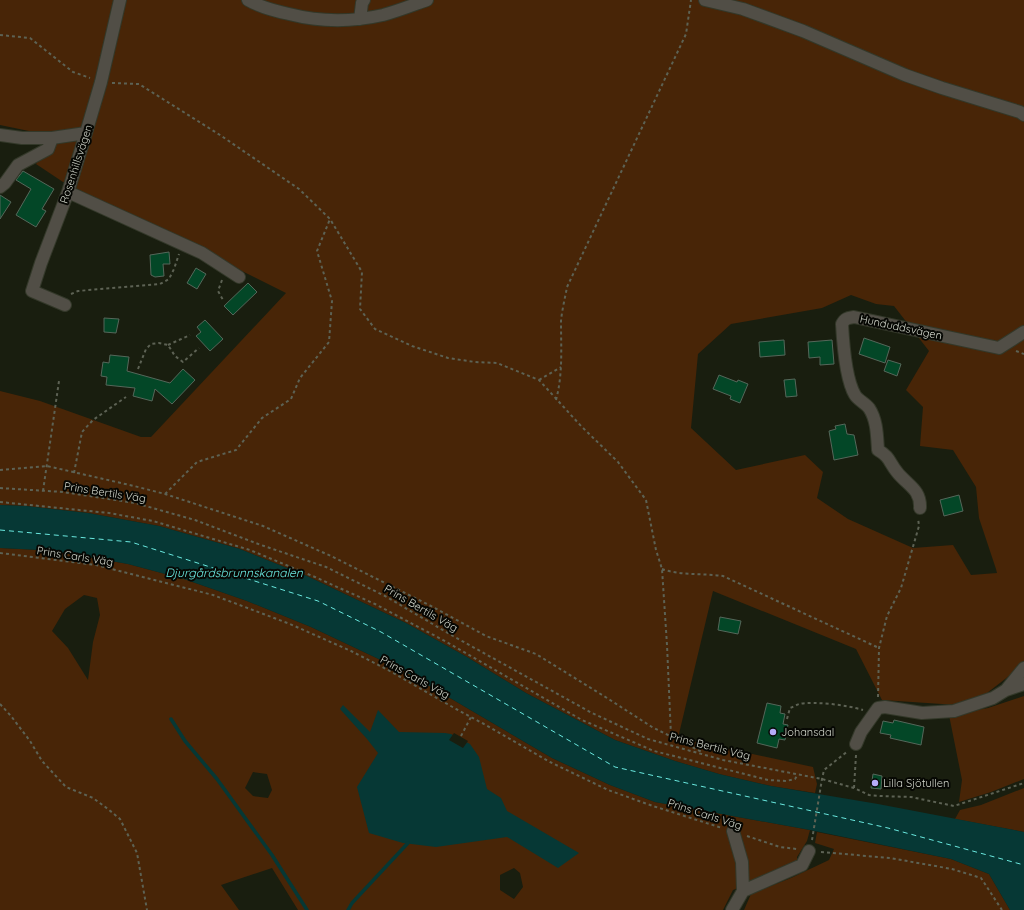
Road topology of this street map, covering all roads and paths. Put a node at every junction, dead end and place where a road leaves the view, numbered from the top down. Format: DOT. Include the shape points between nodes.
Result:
graph roads {
  1 [pos="120,0"];
  2 [pos="248,0"];
  3 [pos="364,0"];
  4 [pos="427,0"];
  5 [pos="691,0"];
  6 [pos="705,0"];
  7 [pos="360,19"];
  8 [pos="0,35"];
  9 [pos="101,82"];
  10 [pos="1024,115"];
  11 [pos="86,133"];
  12 [pos="0,135"];
  13 [pos="52,138"];
  14 [pos="0,187"];
  15 [pos="68,192"];
  16 [pos="330,220"];
  17 [pos="180,243"];
  18 [pos="228,270"];
  19 [pos="239,277"];
  20 [pos="223,300"];
  21 [pos="66,305"];
  22 [pos="1024,332"];
  23 [pos="190,335"];
  24 [pos="168,345"];
  25 [pos="199,348"];
  26 [pos="561,367"];
  27 [pos="138,369"];
  28 [pos="539,380"];
  29 [pos="59,381"];
  30 [pos="126,397"];
  31 [pos="556,400"];
  32 [pos="47,466"];
  33 [pos="0,470"];
  34 [pos="74,473"];
  35 [pos="0,488"];
  36 [pos="43,491"];
  37 [pos="165,494"];
  38 [pos="0,502"];
  39 [pos="920,508"];
  40 [pos="0,553"];
  41 [pos="662,569"];
  42 [pos="879,648"];
  43 [pos="1024,668"];
  44 [pos="1024,684"];
  45 [pos="1006,690"];
  46 [pos="0,704"];
  47 [pos="875,712"];
  48 [pos="471,717"];
  49 [pos="787,719"];
  50 [pos="461,736"];
  51 [pos="671,736"];
  52 [pos="856,744"];
  53 [pos="706,754"];
  54 [pos="798,774"];
  55 [pos="822,779"];
  56 [pos="1024,783"];
  57 [pos="854,788"];
  58 [pos="733,832"];
  59 [pos="811,845"];
  60 [pos="743,891"];
  61 [pos="147,910"];
  62 [pos="732,910"];
  63 [pos="1002,910"];
  1 -- 9 [label="street, Rosenhillsvägen"];
  2 -- 7 [label="street" via="278,12 302,17 324,20"];
  3 -- 7 [label="street"];
  4 -- 7 [label="street" via="385,14"];
  5 -- 26 [label="path" via="686,34 567,287 561,319"];
  6 -- 10 [label="street" via="795,28 905,75"];
  8 -- 9 [label="path" via="30,38 73,72"];
  9 -- 11 [label="street, Rosenhillsvägen"];
  9 -- 16 [label="path" via="139,84 220,135 299,190"];
  11 -- 13 [label="street"];
  11 -- 15 [label="street, Rosenhillsvägen"];
  12 -- 13 [label="street"];
  13 -- 14 [label="street" via="48,148 18,165"];
  15 -- 17 [label="street"];
  15 -- 21 [label="street, Rosenhillsvägen" via="32,291"];
  16 -- 28 [label="path" via="362,272 360,309 374,329 448,358 497,363"];
  16 -- 37 [label="path" via="317,251 332,301 329,342 300,378 291,399 262,418 236,450 197,462"];
  17 -- 18 [label="street" via="202,253"];
  17 -- 21 [label="path" via="174,269 169,279 160,284 78,291 70,295"];
  18 -- 19 [label="street"];
  18 -- 20 [label="path" via="218,291"];
  22 -- 39 [label="street, Hunduddsvägen" via="999,348 854,317 843,321 844,348 852,389 855,396 868,407 876,424 878,450 886,454 897,472 910,484 920,500"];
  23 -- 24 [label="path"];
  24 -- 25 [label="path" via="175,356 183,362"];
  24 -- 27 [label="path" via="151,344 146,349"];
  26 -- 28 [label="path"];
  26 -- 31 [label="path" via="560,387"];
  28 -- 31 [label="path"];
  29 -- 32 [label="path"];
  30 -- 34 [label="path" via="93,420 82,432"];
  31 -- 41 [label="path" via="618,462 646,500"];
  32 -- 33 [label="path"];
  32 -- 34 [label="path"];
  32 -- 36 [label="path"];
  34 -- 37 [label="path"];
  35 -- 36 [label="path, Prins Bertils Väg"];
  36 -- 53 [label="path, Prins Bertils Väg" via="135,503 195,520 326,567 385,596 592,713 648,739"];
  37 -- 51 [label="path" via="264,526 331,556 486,636 536,654 652,727"];
  38 -- 54 [label="path" via="109,513 153,521 250,550 374,604 443,640 582,720 654,751 768,780 786,781 795,779"];
  39 -- 42 [label="path" via="917,514 919,526 901,588 887,616"];
  40 -- 48 [label="path, Prins Carls Väg" via="96,565 213,595 290,624 351,651"];
  41 -- 42 [label="path" via="723,576"];
  41 -- 51 [label="path"];
  42 -- 47 [label="path"];
  43 -- 45 [label="street"];
  44 -- 45 [label="street"];
  45 -- 47 [label="street" via="993,698 954,710 922,713 885,707"];
  46 -- 61 [label="path" via="30,741 42,761 66,787 93,798 120,819 137,853"];
  47 -- 49 [label="path" via="848,706 808,703 790,708"];
  47 -- 52 [label="street"];
  48 -- 50 [label="path"];
  48 -- 58 [label="path, Prins Carls Väg" via="550,762 608,790"];
  51 -- 53 [label="path"];
  52 -- 55 [label="path" via="824,770"];
  52 -- 57 [label="path"];
  53 -- 54 [label="path, Prins Bertils Väg" via="723,760"];
  54 -- 55 [label="path, Prins Bertils Väg"];
  55 -- 57 [label="path, Prins Bertils Väg"];
  55 -- 59 [label="path"];
  56 -- 57 [label="path, Prins Bertils Väg" via="954,806 911,797 868,795"];
  58 -- 59 [label="path, Prins Carls Väg" via="780,847"];
  58 -- 60 [label="street" via="742,862"];
  59 -- 60 [label="street" via="802,864"];
  59 -- 63 [label="path, Prins Carls Väg" via="952,869 981,878"];
  60 -- 62 [label="street"];
}
